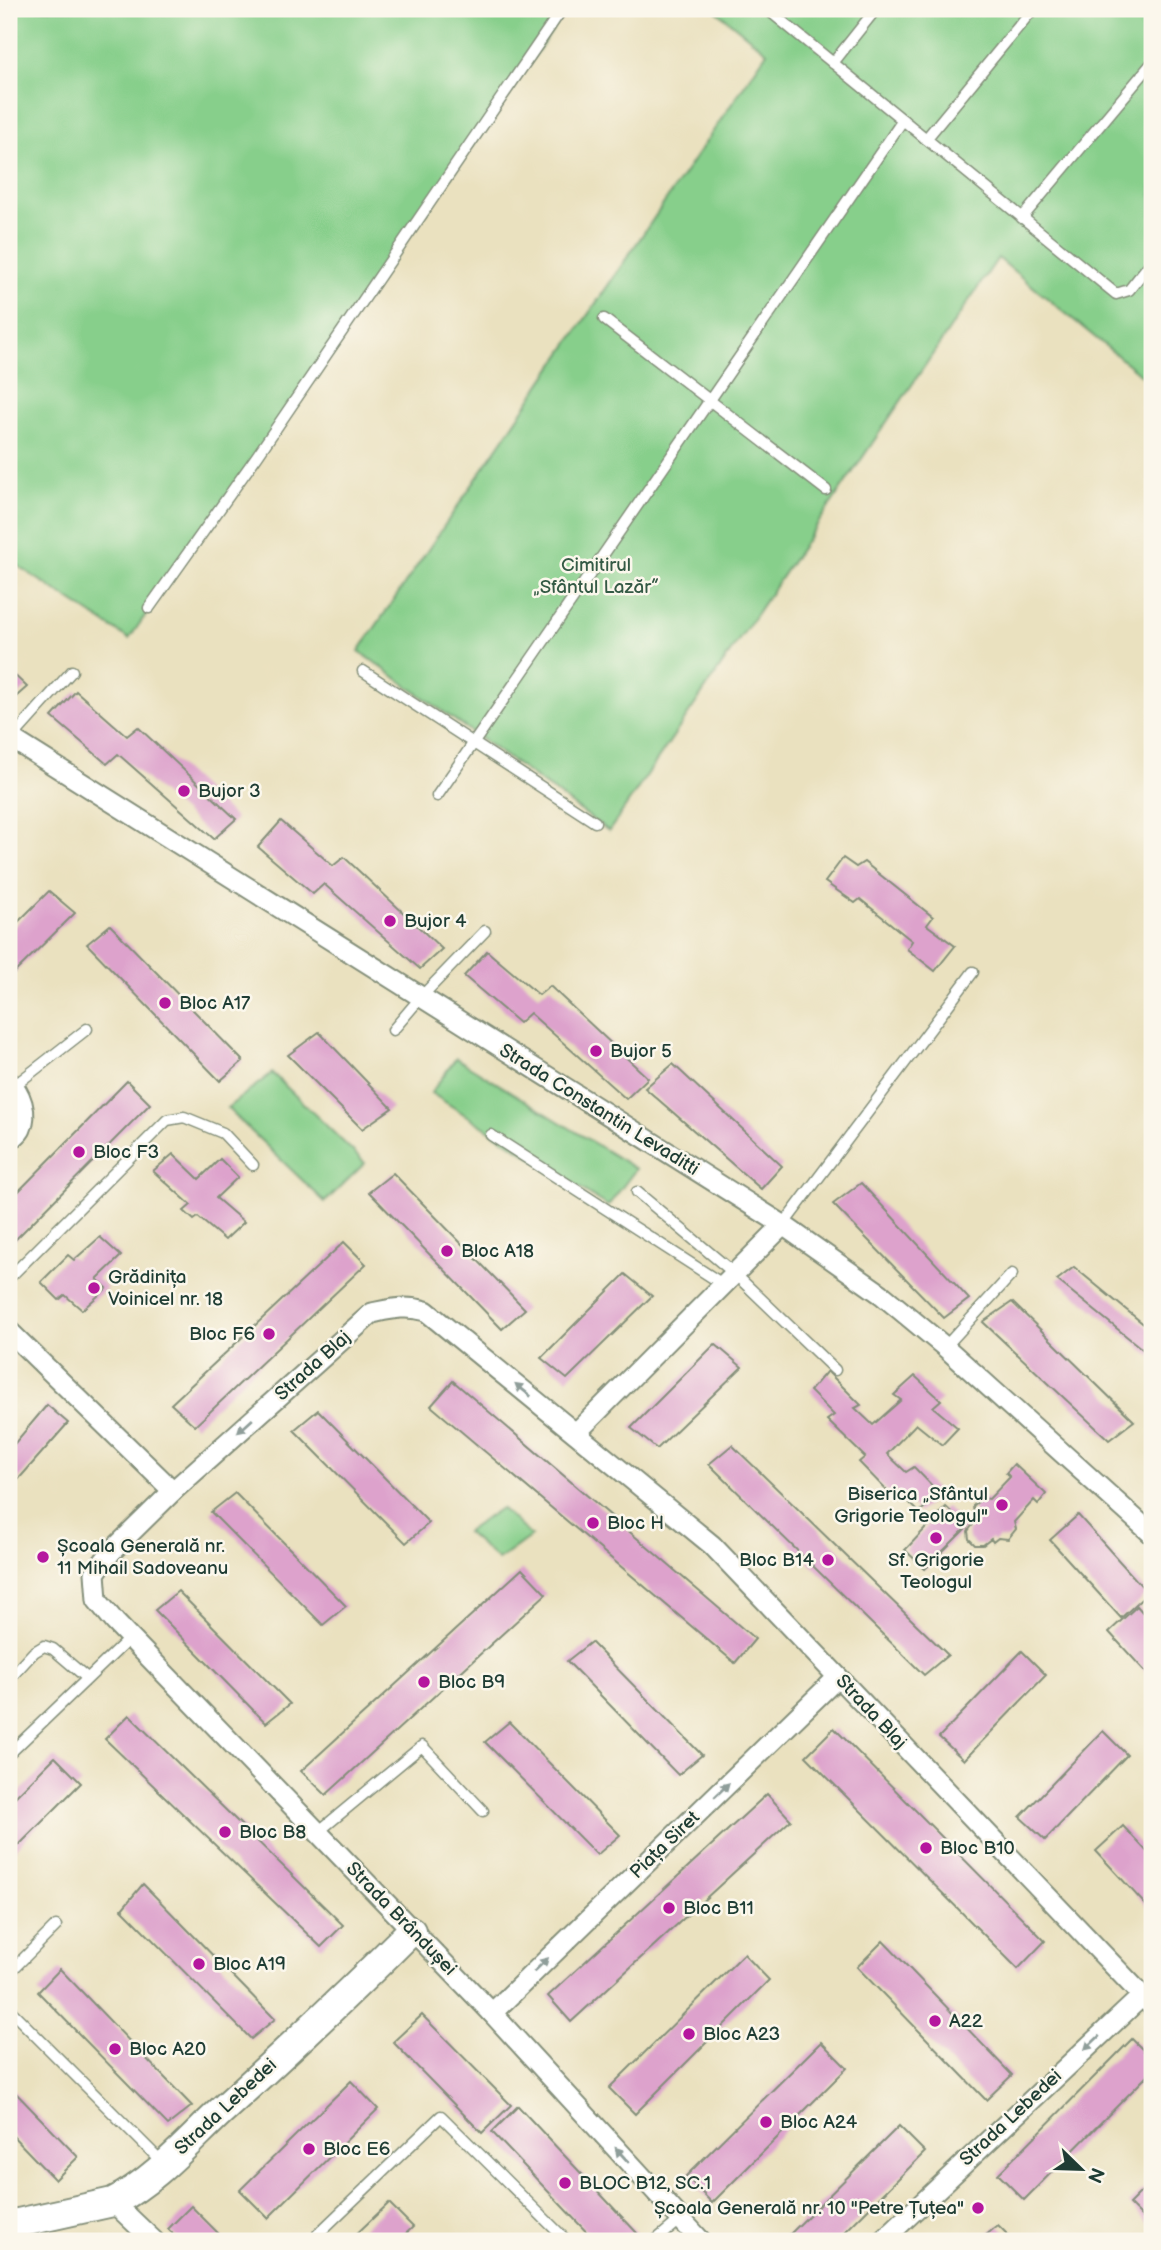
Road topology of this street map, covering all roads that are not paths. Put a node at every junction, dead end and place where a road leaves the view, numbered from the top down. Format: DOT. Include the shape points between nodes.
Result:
graph roads {
  1 [pos="562,9"];
  2 [pos="767,9"];
  3 [pos="876,9"];
  4 [pos="1033,9"];
  5 [pos="833,63"];
  6 [pos="1152,63"];
  7 [pos="904,120"];
  8 [pos="926,139"];
  9 [pos="1022,218"];
  10 [pos="1152,261"];
  11 [pos="604,319"];
  12 [pos="710,401"];
  13 [pos="826,490"];
  14 [pos="149,608"];
  15 [pos="72,671"];
  16 [pos="363,671"];
  17 [pos="10,738"];
  18 [pos="473,743"];
  19 [pos="437,796"];
  20 [pos="595,822"];
  21 [pos="485,931"];
  22 [pos="973,972"];
  23 [pos="421,997"];
  24 [pos="87,1029"];
  25 [pos="393,1030"];
  26 [pos="11,1084"];
  27 [pos="491,1135"];
  28 [pos="9,1142"];
  29 [pos="253,1165"];
  30 [pos="637,1192"];
  31 [pos="783,1225"];
  32 [pos="1012,1274"];
  33 [pos="9,1278"];
  34 [pos="729,1279"];
  35 [pos="9,1331"];
  36 [pos="945,1347"];
  37 [pos="835,1370"];
  38 [pos="576,1433"];
  39 [pos="173,1491"];
  40 [pos="1152,1534"];
  41 [pos="97,1600"];
  42 [pos="131,1637"];
  43 [pos="838,1677"];
  44 [pos="87,1678"];
  45 [pos="9,1679"];
  46 [pos="9,1754"];
  47 [pos="483,1811"];
  48 [pos="318,1832"];
  49 [pos="56,1926"];
  50 [pos="411,1931"];
  51 [pos="9,1973"];
  52 [pos="1147,2002"];
  53 [pos="9,2003"];
  54 [pos="492,2013"];
  55 [pos="164,2165"];
  56 [pos="113,2202"];
  57 [pos="680,2220"];
  58 [pos="9,2225"];
  59 [pos="318,2234"];
  60 [pos="154,2241"];
  61 [pos="567,2241"];
  62 [pos="655,2241"];
  63 [pos="701,2241"];
  64 [pos="883,2241"];
  1 -- 14 [label="lane"];
  2 -- 5 [label="lane"];
  3 -- 5 [label="lane"];
  4 -- 8 [label="lane"];
  5 -- 7 [label="lane"];
  6 -- 9 [label="lane"];
  7 -- 8 [label="lane"];
  7 -- 12 [label="lane"];
  8 -- 9 [label="lane"];
  9 -- 10 [label="lane" via="1116,294 1129,289"];
  11 -- 12 [label="lane"];
  12 -- 13 [label="lane"];
  12 -- 18 [label="lane"];
  15 -- 17 [label="lane"];
  16 -- 18 [label="lane"];
  17 -- 23 [label="street, Strada Constantin Levaditti"];
  18 -- 19 [label="lane"];
  18 -- 20 [label="lane"];
  21 -- 23 [label="lane"];
  22 -- 31 [label="lane"];
  23 -- 25 [label="lane"];
  23 -- 31 [label="street, Strada Constantin Levaditti"];
  24 -- 26 [label="lane"];
  26 -- 28 [label="street" via="23,1107 21,1130"];
  27 -- 34 [label="lane"];
  29 -- 33 [label="lane" via="223,1133 184,1117 167,1120"];
  30 -- 34 [label="lane"];
  31 -- 34 [label="street"];
  31 -- 36 [label="street, Strada Constantin Levaditti" via="881,1294"];
  32 -- 36 [label="lane"];
  34 -- 37 [label="lane"];
  34 -- 38 [label="street"];
  35 -- 39 [label="street"];
  36 -- 40 [label="street, Strada Constantin Levaditti"];
  38 -- 39 [label="street, Strada Blaj, one-way" via="426,1311 396,1308 372,1313"];
  38 -- 43 [label="street, Strada Blaj" via="712,1545"];
  39 -- 41 [label="street, Strada Blaj" via="102,1561 95,1573"];
  41 -- 42 [label="street, Strada Brândușei"];
  42 -- 44 [label="lane"];
  42 -- 48 [label="street, Strada Brândușei"];
  43 -- 52 [label="street, Strada Blaj"];
  54 -- 43 [label="street, Piața Siret, one-way"];
  44 -- 45 [label="lane" via="44,1646"];
  44 -- 46 [label="lane"];
  47 -- 48 [label="lane" via="422,1745"];
  48 -- 50 [label="street, Strada Brândușei"];
  49 -- 51 [label="lane"];
  50 -- 54 [label="street, Strada Brândușei"];
  50 -- 55 [label="street, Strada Lebedei"];
  52 -- 64 [label="street, Strada Lebedei, one-way"];
  53 -- 55 [label="lane" via="11,2011"];
  57 -- 54 [label="street, Strada Brândușei, one-way"];
  55 -- 56 [label="street, Strada Lebedei"];
  56 -- 58 [label="street, Strada Lebedei"];
  56 -- 60 [label="street"];
  57 -- 62 [label="lane"];
  57 -- 63 [label="street, Strada Brândușei"];
  59 -- 61 [label="lane" via="441,2116"];
}
